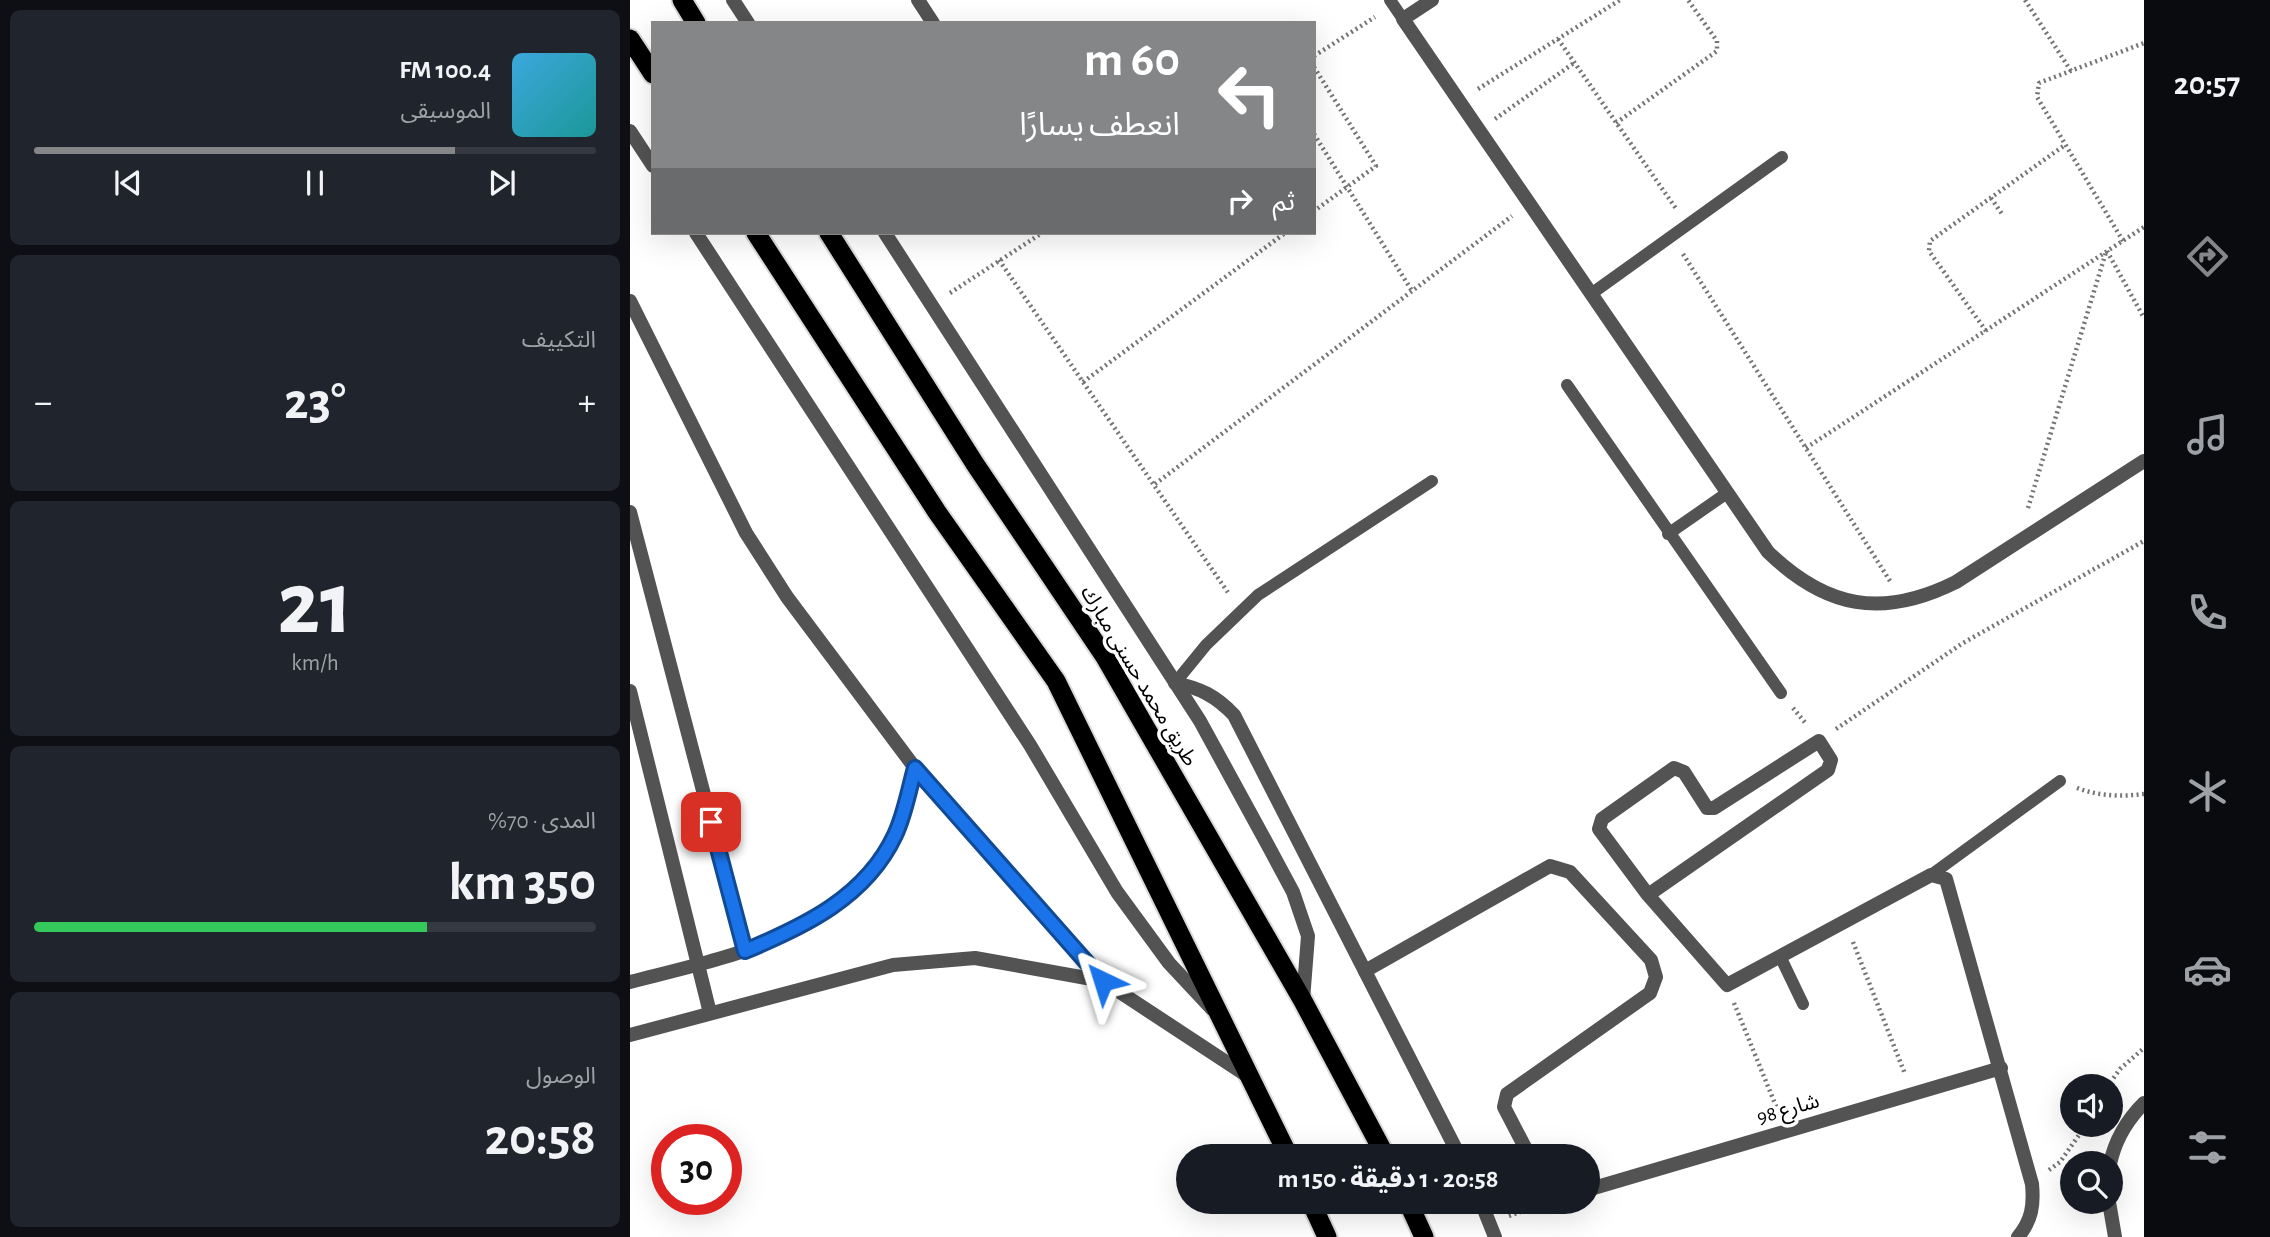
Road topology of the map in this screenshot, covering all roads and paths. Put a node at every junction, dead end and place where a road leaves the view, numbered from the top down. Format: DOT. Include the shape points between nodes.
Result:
graph roads {
  1 [pos="682,0"];
  2 [pos="733,0"];
  3 [pos="918,0"];
  4 [pos="1432,0"];
  5 [pos="1620,0"];
  6 [pos="1688,0"];
  7 [pos="2025,0"];
  8 [pos="1392,2"];
  9 [pos="1403,19"];
  10 [pos="695,21"];
  11 [pos="747,21"];
  12 [pos="932,21"];
  13 [pos="1558,39"];
  14 [pos="630,40"];
  15 [pos="2144,43"];
  16 [pos="1316,55"];
  17 [pos="1574,63"];
  18 [pos="1316,70"];
  19 [pos="2071,71"];
  20 [pos="651,72"];
  21 [pos="1459,101"];
  22 [pos="1616,123"];
  23 [pos="1479,130"];
  24 [pos="630,131"];
  25 [pos="1316,137"];
  26 [pos="2065,145"];
  27 [pos="1782,157"];
  28 [pos="651,163"];
  29 [pos="1348,186"];
  30 [pos="1991,198"];
  31 [pos="1529,203"];
  32 [pos="1316,210"];
  33 [pos="2002,214"];
  34 [pos="1687,225"];
  35 [pos="2144,227"];
  36 [pos="697,235"];
  37 [pos="757,235"];
  38 [pos="830,235"];
  39 [pos="885,235"];
  40 [pos="1039,235"];
  41 [pos="1282,235"];
  42 [pos="1672,236"];
  43 [pos="2123,241"];
  44 [pos="2107,251"];
  45 [pos="999,260"];
  46 [pos="1412,291"];
  47 [pos="1591,293"];
  48 [pos="630,301"];
  49 [pos="931,305"];
  50 [pos="2144,318"];
  51 [pos="1986,331"];
  52 [pos="1083,382"];
  53 [pos="1567,385"];
  54 [pos="1806,448"];
  55 [pos="2144,461"];
  56 [pos="1432,481"];
  57 [pos="1155,484"];
  58 [pos="1727,493"];
  59 [pos="630,512"];
  60 [pos="1668,534"];
  61 [pos="2018,541"];
  62 [pos="2144,541"];
  63 [pos="1904,602"];
  64 [pos="1241,610"];
  65 [pos="1175,683"];
  66 [pos="630,691"];
  67 [pos="1781,693"];
  68 [pos="1819,741"];
  69 [pos="915,768"];
  70 [pos="2060,781"];
  71 [pos="2144,794"];
  72 [pos="1931,874"];
  73 [pos="1648,895"];
  74 [pos="1845,921"];
  75 [pos="745,951"];
  76 [pos="1780,956"];
  77 [pos="698,964"];
  78 [pos="1366,971"];
  79 [pos="1103,981"];
  80 [pos="630,982"];
  81 [pos="1727,985"];
  82 [pos="1303,1001"];
  83 [pos="1803,1004"];
  84 [pos="710,1013"];
  85 [pos="1223,1021"];
  86 [pos="630,1035"];
  87 [pos="2144,1048"];
  88 [pos="2001,1068"];
  89 [pos="2116,1074"];
  90 [pos="1250,1077"];
  91 [pos="1913,1094"];
  92 [pos="2144,1103"];
  93 [pos="1787,1132"];
  94 [pos="2078,1137"];
  95 [pos="1283,1144"];
  96 [pos="1379,1144"];
  97 [pos="1453,1144"];
  98 [pos="1523,1144"];
  99 [pos="2112,1151"];
  100 [pos="2032,1184"];
  101 [pos="1600,1186"];
  102 [pos="1316,1214"];
  103 [pos="1413,1214"];
  104 [pos="1524,1214"];
  105 [pos="2111,1214"];
  106 [pos="1492,1230"];
  107 [pos="1327,1237"];
  108 [pos="1424,1237"];
  109 [pos="2018,1237"];
  110 [pos="2115,1237"];
  1 -- 10 [label="highway"];
  2 -- 11 [label="street"];
  3 -- 12 [label="street"];
  4 -- 9 [label="street"];
  5 -- 13 [label="path"];
  6 -- 22 [label="path" via="1717,41 1717,51"];
  7 -- 19 [label="path"];
  8 -- 9 [label="lane"];
  8 -- 16 [label="path"];
  9 -- 21 [label="street"];
  13 -- 17 [label="path"];
  13 -- 21 [label="path"];
  14 -- 20 [label="highway"];
  15 -- 19 [label="path"];
  17 -- 22 [label="path"];
  17 -- 23 [label="path"];
  18 -- 29 [label="path" via="1376,163"];
  19 -- 26 [label="path" via="2039,83 2035,90"];
  21 -- 23 [label="street"];
  22 -- 34 [label="path"];
  23 -- 31 [label="street"];
  24 -- 28 [label="street"];
  25 -- 29 [label="path"];
  26 -- 30 [label="path"];
  26 -- 43 [label="path"];
  27 -- 34 [label="lane"];
  29 -- 32 [label="path"];
  29 -- 46 [label="path"];
  30 -- 33 [label="path"];
  30 -- 51 [label="path" via="1933,239 1929,248"];
  31 -- 46 [label="path"];
  31 -- 47 [label="street"];
  34 -- 42 [label="lane"];
  35 -- 43 [label="path"];
  36 -- 85 [label="street" via="1030,745 1117,892 1169,963"];
  37 -- 85 [label="highway" via="937,512 1056,681"];
  38 -- 82 [label="highway, طريق محمد حسنى مبارك" via="975,464 1105,657"];
  39 -- 49 [label="street"];
  40 -- 45 [label="path"];
  41 -- 52 [label="path"];
  42 -- 47 [label="lane"];
  42 -- 54 [label="path"];
  43 -- 44 [label="path"];
  44 -- 50 [label="path"];
  44 -- 51 [label="path"];
  44 -- 61 [label="path"];
  45 -- 49 [label="path"];
  45 -- 52 [label="path"];
  46 -- 57 [label="path"];
  47 -- 58 [label="street"];
  48 -- 69 [label="street" via="746,533 787,597"];
  49 -- 65 [label="street"];
  51 -- 54 [label="path"];
  52 -- 57 [label="path"];
  53 -- 60 [label="lane"];
  54 -- 63 [label="path"];
  55 -- 61 [label="street"];
  56 -- 64 [label="lane"];
  57 -- 64 [label="path"];
  58 -- 60 [label="lane"];
  58 -- 63 [label="street" via="1768,552 1795,578 1829,596 1866,604"];
  59 -- 75 [label="street"];
  60 -- 67 [label="lane"];
  61 -- 63 [label="street" via="1955,582"];
  62 -- 68 [label="path" via="1963,643"];
  64 -- 65 [label="lane"];
  65 -- 78 [label="street" via="1218,698 1234,715"];
  65 -- 82 [label="street" via="1293,892 1308,936"];
  66 -- 77 [label="street"];
  67 -- 68 [label="path"];
  68 -- 73 [label="street" via="1831,760 1828,770"];
  68 -- 73 [label="street" via="1714,808 1706,806 1684,772 1674,768 1602,819 1599,829"];
  69 -- 75 [label="street" via="897,832 864,880 835,906 797,929"];
  69 -- 79 [label="street"];
  70 -- 71 [label="path" via="2090,793"];
  70 -- 72 [label="lane"];
  72 -- 74 [label="street"];
  72 -- 88 [label="street" via="1941,875 1949,883"];
  73 -- 81 [label="street"];
  74 -- 76 [label="street"];
  74 -- 91 [label="path"];
  75 -- 77 [label="street"];
  76 -- 81 [label="street"];
  76 -- 83 [label="lane"];
  77 -- 80 [label="street"];
  77 -- 84 [label="street"];
  78 -- 97 [label="street"];
  78 -- 98 [label="street" via="1550,866 1570,872 1651,960 1656,977 1650,993 1507,1094 1504,1107"];
  79 -- 84 [label="street" via="975,958 927,960"];
  79 -- 90 [label="street"];
  81 -- 93 [label="path"];
  82 -- 96 [label="highway, طريق محمد حسنى مبارك"];
  84 -- 86 [label="street"];
  85 -- 90 [label="highway"];
  87 -- 89 [label="path"];
  88 -- 91 [label="street, شارع 98"];
  88 -- 100 [label="street"];
  90 -- 95 [label="highway"];
  91 -- 93 [label="street, شارع 98"];
  92 -- 99 [label="street" via="2130,1117"];
  93 -- 101 [label="street, شارع 98"];
  94 -- 100 [label="path" via="2060,1162"];
  100 -- 109 [label="street" via="2030,1220"];
  102 -- 107 [label="highway"];
  103 -- 108 [label="highway"];
  104 -- 106 [label="path"];
  105 -- 110 [label="street"];
}
